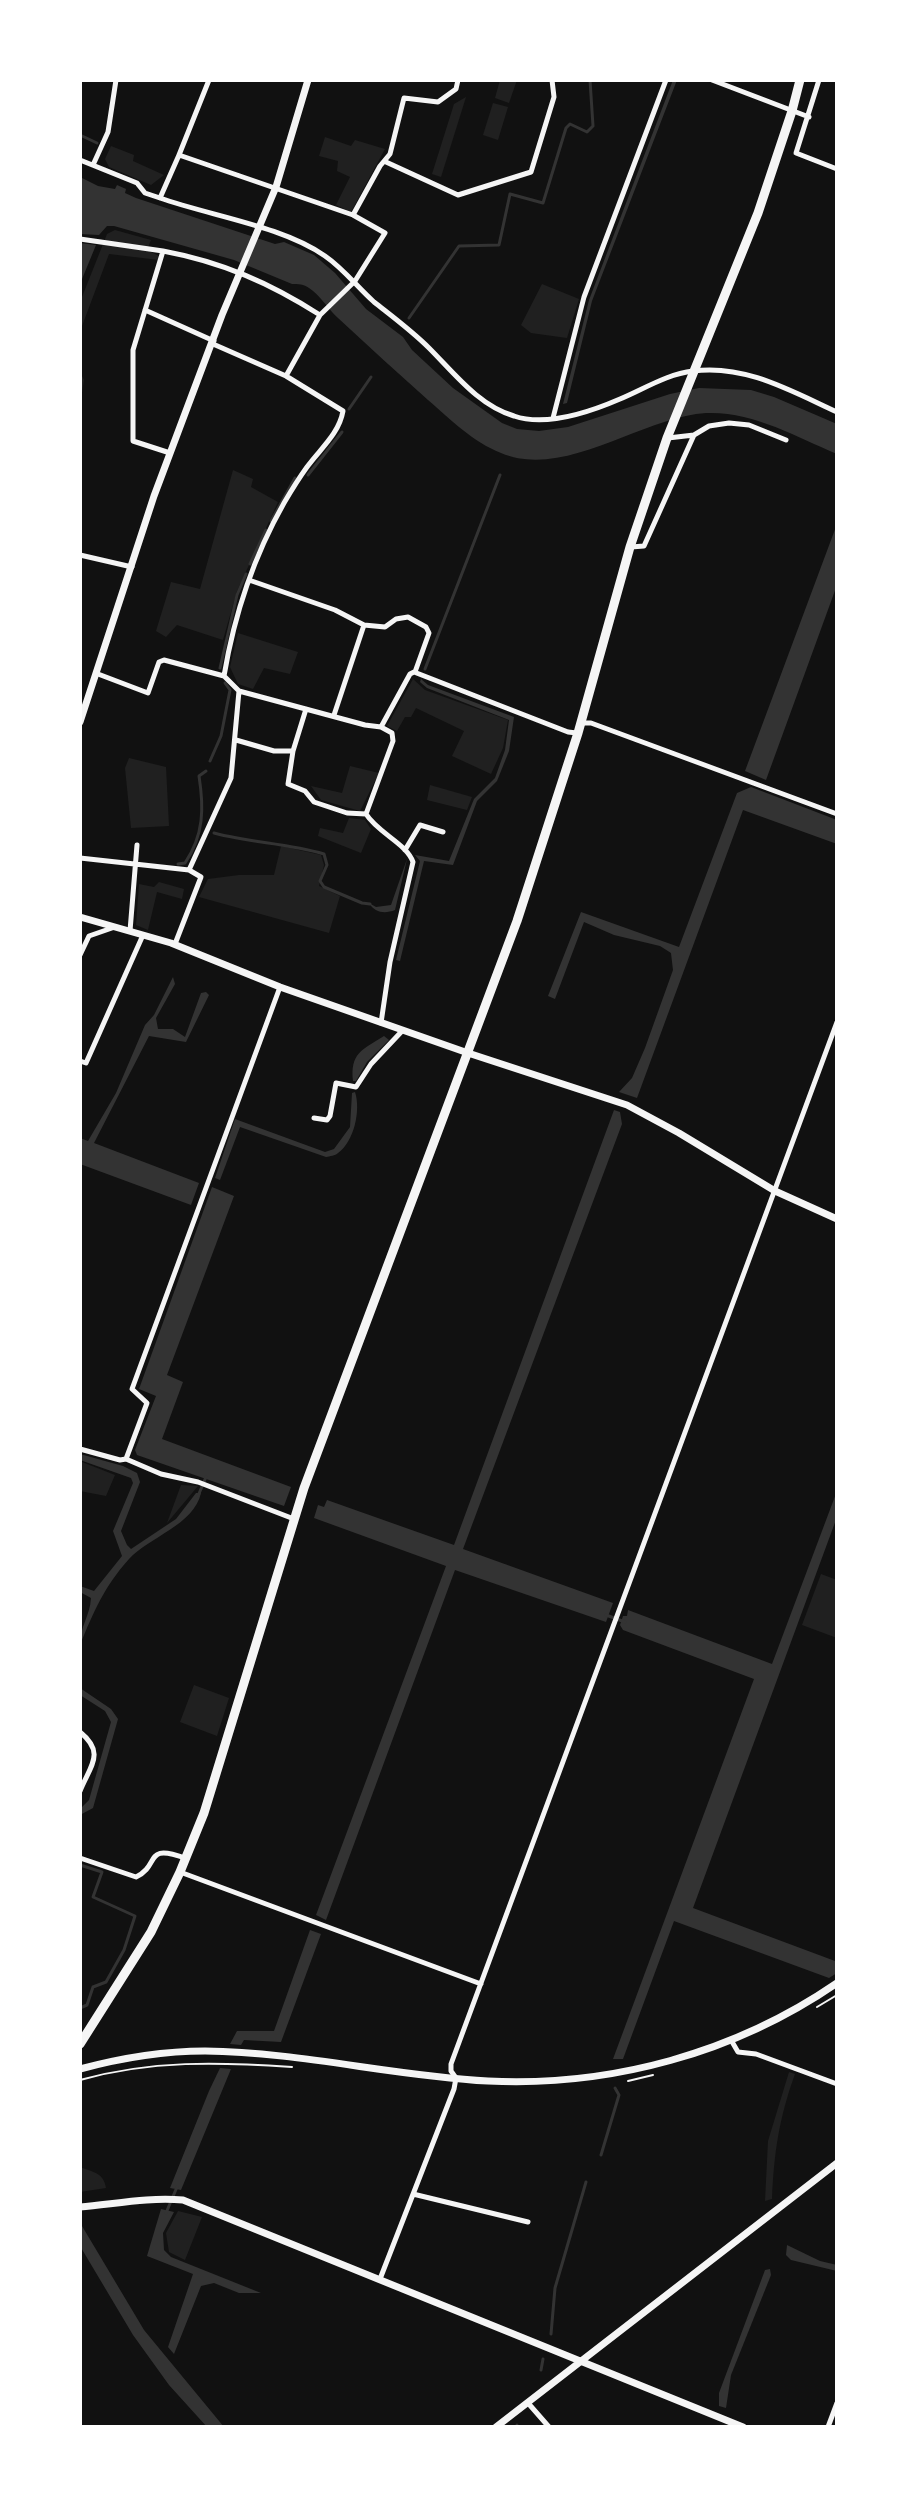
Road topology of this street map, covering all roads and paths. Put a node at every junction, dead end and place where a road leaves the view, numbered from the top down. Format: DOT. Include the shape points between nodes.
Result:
graph roads {
  1 [pos="116,80"];
  2 [pos="209,80"];
  3 [pos="308,80"];
  4 [pos="458,80"];
  5 [pos="552,80"];
  6 [pos="666,80"];
  7 [pos="712,80"];
  8 [pos="800,80"];
  9 [pos="819,80"];
  10 [pos="792,111"];
  11 [pos="809,117"];
  12 [pos="179,155"];
  13 [pos="80,160"];
  14 [pos="386,162"];
  15 [pos="93,165"];
  16 [pos="837,169"];
  17 [pos="276,187"];
  18 [pos="160,198"];
  19 [pos="353,215"];
  20 [pos="259,228"];
  21 [pos="80,239"];
  22 [pos="163,251"];
  23 [pos="241,271"];
  24 [pos="354,282"];
  25 [pos="145,310"];
  26 [pos="322,314"];
  27 [pos="214,342"];
  28 [pos="693,371"];
  29 [pos="286,376"];
  30 [pos="837,412"];
  31 [pos="553,418"];
  32 [pos="694,435"];
  33 [pos="667,438"];
  34 [pos="786,440"];
  35 [pos="170,453"];
  36 [pos="630,547"];
  37 [pos="80,555"];
  38 [pos="132,567"];
  39 [pos="249,580"];
  40 [pos="364,625"];
  41 [pos="414,672"];
  42 [pos="98,674"];
  43 [pos="224,676"];
  44 [pos="80,691"];
  45 [pos="239,691"];
  46 [pos="90,694"];
  47 [pos="306,709"];
  48 [pos="334,715"];
  49 [pos="80,722"];
  50 [pos="381,727"];
  51 [pos="579,728"];
  52 [pos="236,740"];
  53 [pos="293,751"];
  54 [pos="366,814"];
  55 [pos="837,814"];
  56 [pos="443,832"];
  57 [pos="137,845"];
  58 [pos="405,850"];
  59 [pos="80,858"];
  60 [pos="136,864"];
  61 [pos="189,870"];
  62 [pos="80,917"];
  63 [pos="113,927"];
  64 [pos="130,931"];
  65 [pos="143,935"];
  66 [pos="175,944"];
  67 [pos="80,955"];
  68 [pos="280,987"];
  69 [pos="837,1022"];
  70 [pos="381,1023"];
  71 [pos="403,1030"];
  72 [pos="468,1053"];
  73 [pos="80,1061"];
  74 [pos="314,1118"];
  75 [pos="775,1191"];
  76 [pos="837,1219"];
  77 [pos="80,1449"];
  78 [pos="126,1459"];
  79 [pos="294,1519"];
  80 [pos="80,1732"];
  81 [pos="81,1786"];
  82 [pos="80,1858"];
  83 [pos="186,1858"];
  84 [pos="180,1872"];
  85 [pos="837,1983"];
  86 [pos="481,1984"];
  87 [pos="731,2040"];
  88 [pos="80,2044"];
  89 [pos="297,2067"];
  90 [pos="80,2069"];
  91 [pos="456,2078"];
  92 [pos="80,2080"];
  93 [pos="837,2084"];
  94 [pos="837,2163"];
  95 [pos="413,2194"];
  96 [pos="80,2207"];
  97 [pos="528,2222"];
  98 [pos="380,2279"];
  99 [pos="582,2362"];
  100 [pos="528,2403"];
  101 [pos="837,2403"];
  102 [pos="496,2427"];
  103 [pos="549,2427"];
  104 [pos="743,2427"];
  105 [pos="828,2427"];
  1 -- 15 [label="street" via="108,132"];
  2 -- 12 [label="street"];
  3 -- 17 [label="street"];
  4 -- 14 [label="street" via="456,89 438,102 404,98"];
  5 -- 14 [label="street" via="554,97 531,172 458,195"];
  6 -- 31 [label="street" via="584,297"];
  7 -- 10 [label="street"];
  8 -- 10 [label="highway"];
  9 -- 11 [label="street"];
  10 -- 11 [label="street"];
  10 -- 28 [label="highway" via="758,213"];
  11 -- 16 [label="street" via="796,153"];
  12 -- 17 [label="street"];
  12 -- 18 [label="street"];
  13 -- 15 [label="street"];
  14 -- 19 [label="street"];
  15 -- 18 [label="street"];
  17 -- 19 [label="street"];
  17 -- 20 [label="street"];
  18 -- 20 [label="street"];
  19 -- 24 [label="street" via="385,233"];
  20 -- 23 [label="street"];
  20 -- 24 [label="street" via="300,241"];
  21 -- 22 [label="street"];
  22 -- 23 [label="street"];
  22 -- 25 [label="street"];
  23 -- 26 [label="street"];
  23 -- 27 [label="street"];
  24 -- 26 [label="street"];
  24 -- 31 [label="street" via="496,408 530,420"];
  25 -- 27 [label="street"];
  25 -- 35 [label="street" via="133,350 133,441"];
  26 -- 29 [label="street"];
  27 -- 29 [label="street"];
  27 -- 35 [label="street"];
  28 -- 30 [label="street" via="744,372"];
  28 -- 31 [label="street"];
  28 -- 33 [label="highway"];
  29 -- 39 [label="street" via="343,411 284,503"];
  32 -- 33 [label="street"];
  32 -- 34 [label="street" via="729,423"];
  32 -- 36 [label="street" via="644,546"];
  33 -- 36 [label="highway"];
  35 -- 38 [label="street"];
  36 -- 51 [label="highway"];
  37 -- 38 [label="street"];
  38 -- 42 [label="street"];
  39 -- 40 [label="street"];
  39 -- 43 [label="street"];
  40 -- 41 [label="street" via="385,627 408,617 426,627 429,633"];
  40 -- 48 [label="street"];
  41 -- 50 [label="street"];
  41 -- 51 [label="street" via="568,732"];
  42 -- 43 [label="street" via="148,693 164,660"];
  42 -- 46 [label="street"];
  43 -- 45 [label="street"];
  44 -- 46 [label="street"];
  45 -- 47 [label="street"];
  45 -- 52 [label="street"];
  46 -- 49 [label="street"];
  47 -- 48 [label="street"];
  47 -- 53 [label="street"];
  48 -- 50 [label="street"];
  50 -- 54 [label="street" via="392,733 393,741"];
  51 -- 55 [label="street" via="591,723"];
  51 -- 72 [label="highway"];
  52 -- 53 [label="street"];
  52 -- 61 [label="street" via="231,778"];
  53 -- 54 [label="street" via="288,784 314,802"];
  54 -- 58 [label="street"];
  56 -- 58 [label="street" via="420,825"];
  57 -- 60 [label="street"];
  58 -- 70 [label="street" via="413,859"];
  59 -- 60 [label="street"];
  60 -- 61 [label="street"];
  60 -- 64 [label="street"];
  61 -- 66 [label="street" via="201,877"];
  62 -- 63 [label="street"];
  63 -- 64 [label="street"];
  63 -- 67 [label="street" via="89,936"];
  64 -- 65 [label="street"];
  65 -- 66 [label="street"];
  65 -- 73 [label="street" via="86,1063"];
  66 -- 68 [label="street"];
  68 -- 70 [label="street"];
  68 -- 78 [label="street" via="132,1389 147,1403"];
  69 -- 75 [label="street"];
  70 -- 71 [label="street"];
  71 -- 72 [label="street"];
  71 -- 74 [label="street" via="356,1087 336,1083 327,1120"];
  72 -- 75 [label="street" via="627,1105"];
  72 -- 79 [label="highway"];
  75 -- 76 [label="street"];
  75 -- 86 [label="street"];
  77 -- 78 [label="street"];
  78 -- 79 [label="street"];
  79 -- 83 [label="highway" via="227,1744"];
  80 -- 81 [label="street" via="95,1749"];
  82 -- 83 [label="street" via="136,1877 158,1853"];
  83 -- 84 [label="highway"];
  84 -- 86 [label="street"];
  84 -- 88 [label="highway" via="151,1932"];
  85 -- 87 [label="street"];
  86 -- 91 [label="street" via="451,2064"];
  87 -- 91 [label="street" via="629,2071 554,2081"];
  87 -- 93 [label="street" via="738,2052"];
  89 -- 92 [label="path" via="154,2064"];
  90 -- 91 [label="street" via="159,2053 206,2051"];
  91 -- 95 [label="street"];
  94 -- 99 [label="street"];
  95 -- 97 [label="street"];
  95 -- 98 [label="street"];
  96 -- 98 [label="street" via="183,2200"];
  98 -- 99 [label="street"];
  99 -- 100 [label="street"];
  99 -- 104 [label="street"];
  100 -- 102 [label="street"];
  100 -- 103 [label="street"];
  101 -- 105 [label="street"];
}
